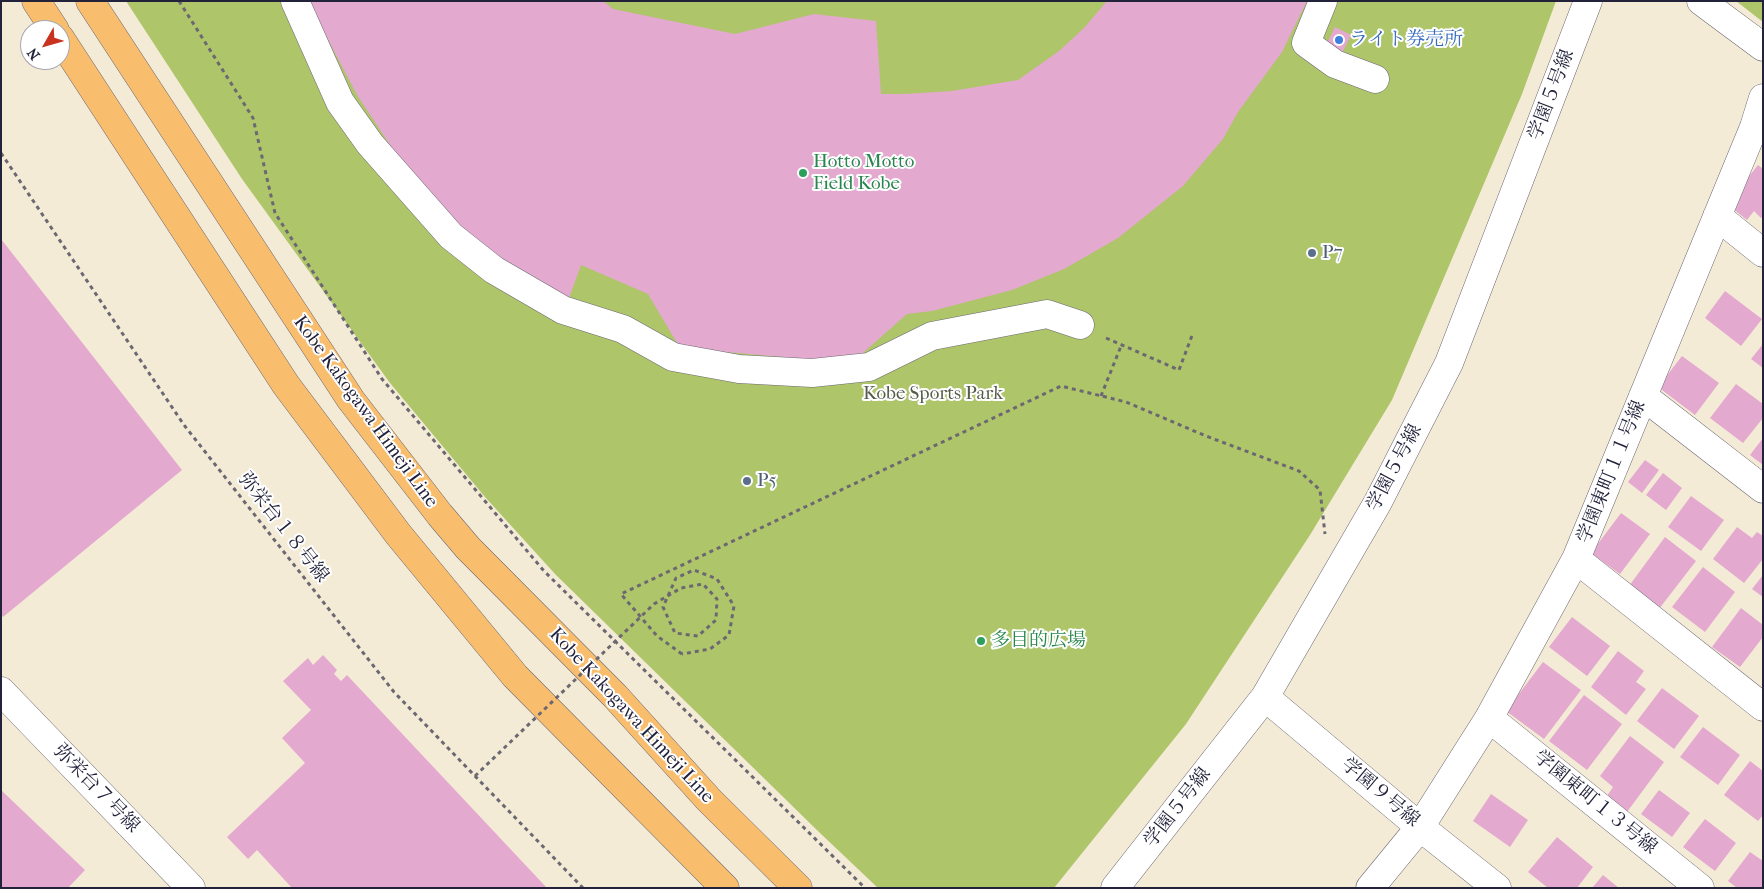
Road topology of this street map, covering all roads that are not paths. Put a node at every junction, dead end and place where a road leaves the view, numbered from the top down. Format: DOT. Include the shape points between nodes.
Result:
graph roads {
  1 [pos="36,1"];
  2 [pos="90,1"];
  3 [pos="295,1"];
  4 [pos="1323,1"];
  5 [pos="1588,1"];
  6 [pos="1701,1"];
  7 [pos="48,20"];
  8 [pos="1763,47"];
  9 [pos="70,53"];
  10 [pos="1375,79"];
  11 [pos="1763,98"];
  12 [pos="1717,216"];
  13 [pos="1763,253"];
  14 [pos="1080,325"];
  15 [pos="1643,396"];
  16 [pos="1763,489"];
  17 [pos="1576,559"];
  18 [pos="1,690"];
  19 [pos="1265,697"];
  20 [pos="1763,707"];
  21 [pos="1489,718"];
  22 [pos="1420,827"];
  23 [pos="191,888"];
  24 [pos="725,888"];
  25 [pos="798,888"];
  26 [pos="1115,888"];
  27 [pos="1370,888"];
  28 [pos="1497,888"];
  29 [pos="1700,888"];
  1 -- 7 [label="main road"];
  2 -- 25 [label="main road, Kobe Kakogawa Himeji Line" via="351,400 434,508 615,696 709,800"];
  3 -- 14 [label="street" via="340,102 370,144 451,236 494,270 563,310 623,329 673,357 739,369 812,373 869,367 932,336 1047,314"];
  4 -- 10 [label="street" via="1300,38 1335,64"];
  5 -- 19 [label="street, 学園５号線" via="1449,363 1378,502"];
  6 -- 8 [label="street"];
  9 -- 24 [label="main road" via="286,385 398,534 515,676"];
  11 -- 12 [label="street, 学園東町１１号線"];
  12 -- 13 [label="street"];
  12 -- 15 [label="street, 学園東町１１号線"];
  15 -- 16 [label="street"];
  15 -- 17 [label="street, 学園東町１１号線"];
  17 -- 20 [label="street"];
  17 -- 21 [label="street, 学園東町１１号線"];
  18 -- 23 [label="street, 弥栄台７号線"];
  19 -- 22 [label="street, 学園９号線"];
  19 -- 26 [label="street, 学園５号線"];
  21 -- 22 [label="street, 学園東町１１号線"];
  21 -- 29 [label="street, 学園東町１３号線"];
  22 -- 27 [label="street, 学園東町１１号線"];
  22 -- 28 [label="street, 学園９号線"];
}
